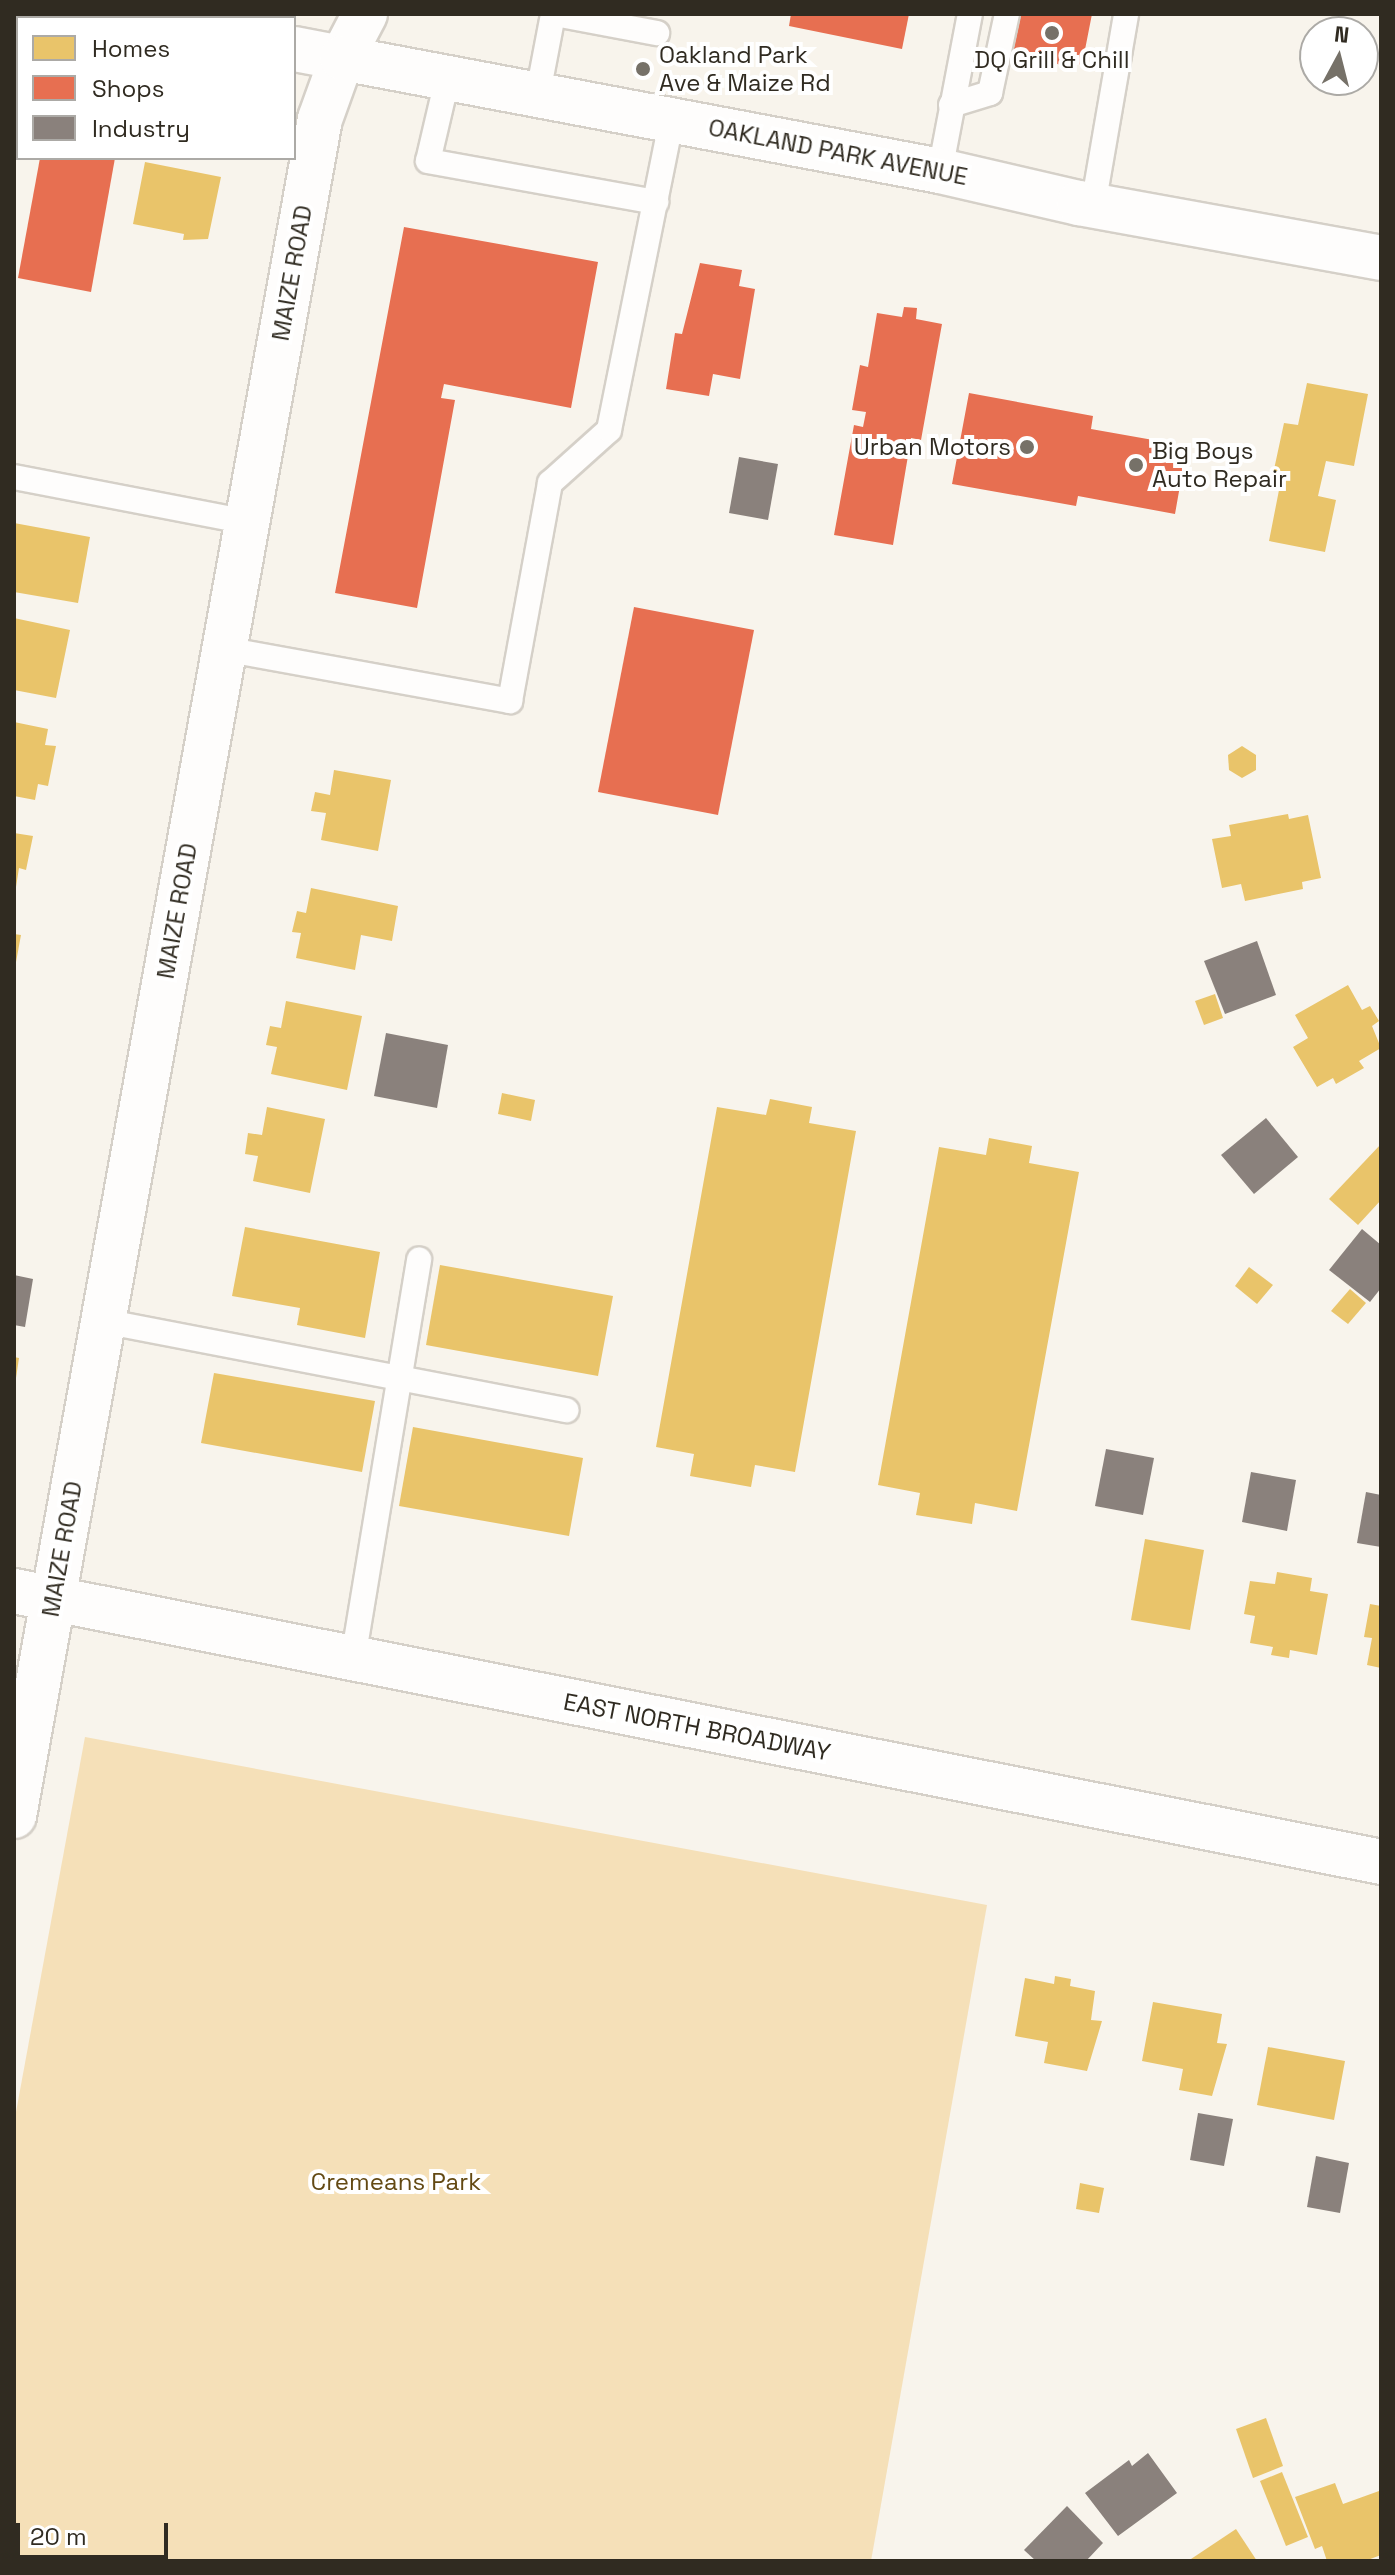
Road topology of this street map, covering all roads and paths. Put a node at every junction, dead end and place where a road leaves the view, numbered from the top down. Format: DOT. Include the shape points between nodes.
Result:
graph roads {
  1 [pos="365,14"];
  2 [pos="554,14"];
  3 [pos="970,14"];
  4 [pos="1007,14"];
  5 [pos="1114,14"];
  6 [pos="1126,14"];
  7 [pos="657,33"];
  8 [pos="296,49"];
  9 [pos="342,58"];
  10 [pos="1119,58"];
  11 [pos="448,76"];
  12 [pos="538,93"];
  13 [pos="951,105"];
  14 [pos="672,118"];
  15 [pos="940,171"];
  16 [pos="656,202"];
  17 [pos="1093,206"];
  18 [pos="1381,258"];
  19 [pos="14,477"];
  20 [pos="248,522"];
  21 [pos="224,649"];
  22 [pos="419,1259"];
  23 [pos="103,1321"];
  24 [pos="399,1378"];
  25 [pos="567,1410"];
  26 [pos="33,1594"];
  27 [pos="353,1659"];
  28 [pos="14,1816"];
  29 [pos="1381,1862"];
  1 -- 9 [label="street, MAIZE ROAD"];
  2 -- 7 [label="lane"];
  2 -- 12 [label="lane"];
  3 -- 13 [label="lane"];
  4 -- 13 [label="lane" via="990,93"];
  5 -- 10 [label="lane" via="1111,45"];
  6 -- 10 [label="lane"];
  8 -- 9 [label="street, OAKLAND PARK AVENUE"];
  9 -- 11 [label="street, OAKLAND PARK AVENUE"];
  9 -- 20 [label="street, MAIZE ROAD" via="320,119"];
  10 -- 17 [label="lane"];
  11 -- 12 [label="street, OAKLAND PARK AVENUE"];
  11 -- 16 [label="lane" via="428,161"];
  12 -- 14 [label="street, OAKLAND PARK AVENUE"];
  13 -- 15 [label="lane"];
  14 -- 15 [label="street, OAKLAND PARK AVENUE"];
  14 -- 16 [label="lane"];
  15 -- 17 [label="street, OAKLAND PARK AVENUE"];
  16 -- 21 [label="lane" via="609,430 550,483 510,701"];
  17 -- 18 [label="street, OAKLAND PARK AVENUE"];
  19 -- 20 [label="lane"];
  20 -- 21 [label="street, MAIZE ROAD"];
  21 -- 23 [label="street, MAIZE ROAD"];
  22 -- 24 [label="lane"];
  23 -- 24 [label="lane"];
  23 -- 26 [label="street, MAIZE ROAD"];
  24 -- 25 [label="lane"];
  24 -- 27 [label="lane"];
  26 -- 27 [label="street, EAST NORTH BROADWAY"];
  26 -- 28 [label="street, MAIZE ROAD"];
  27 -- 29 [label="street, EAST NORTH BROADWAY"];
}
